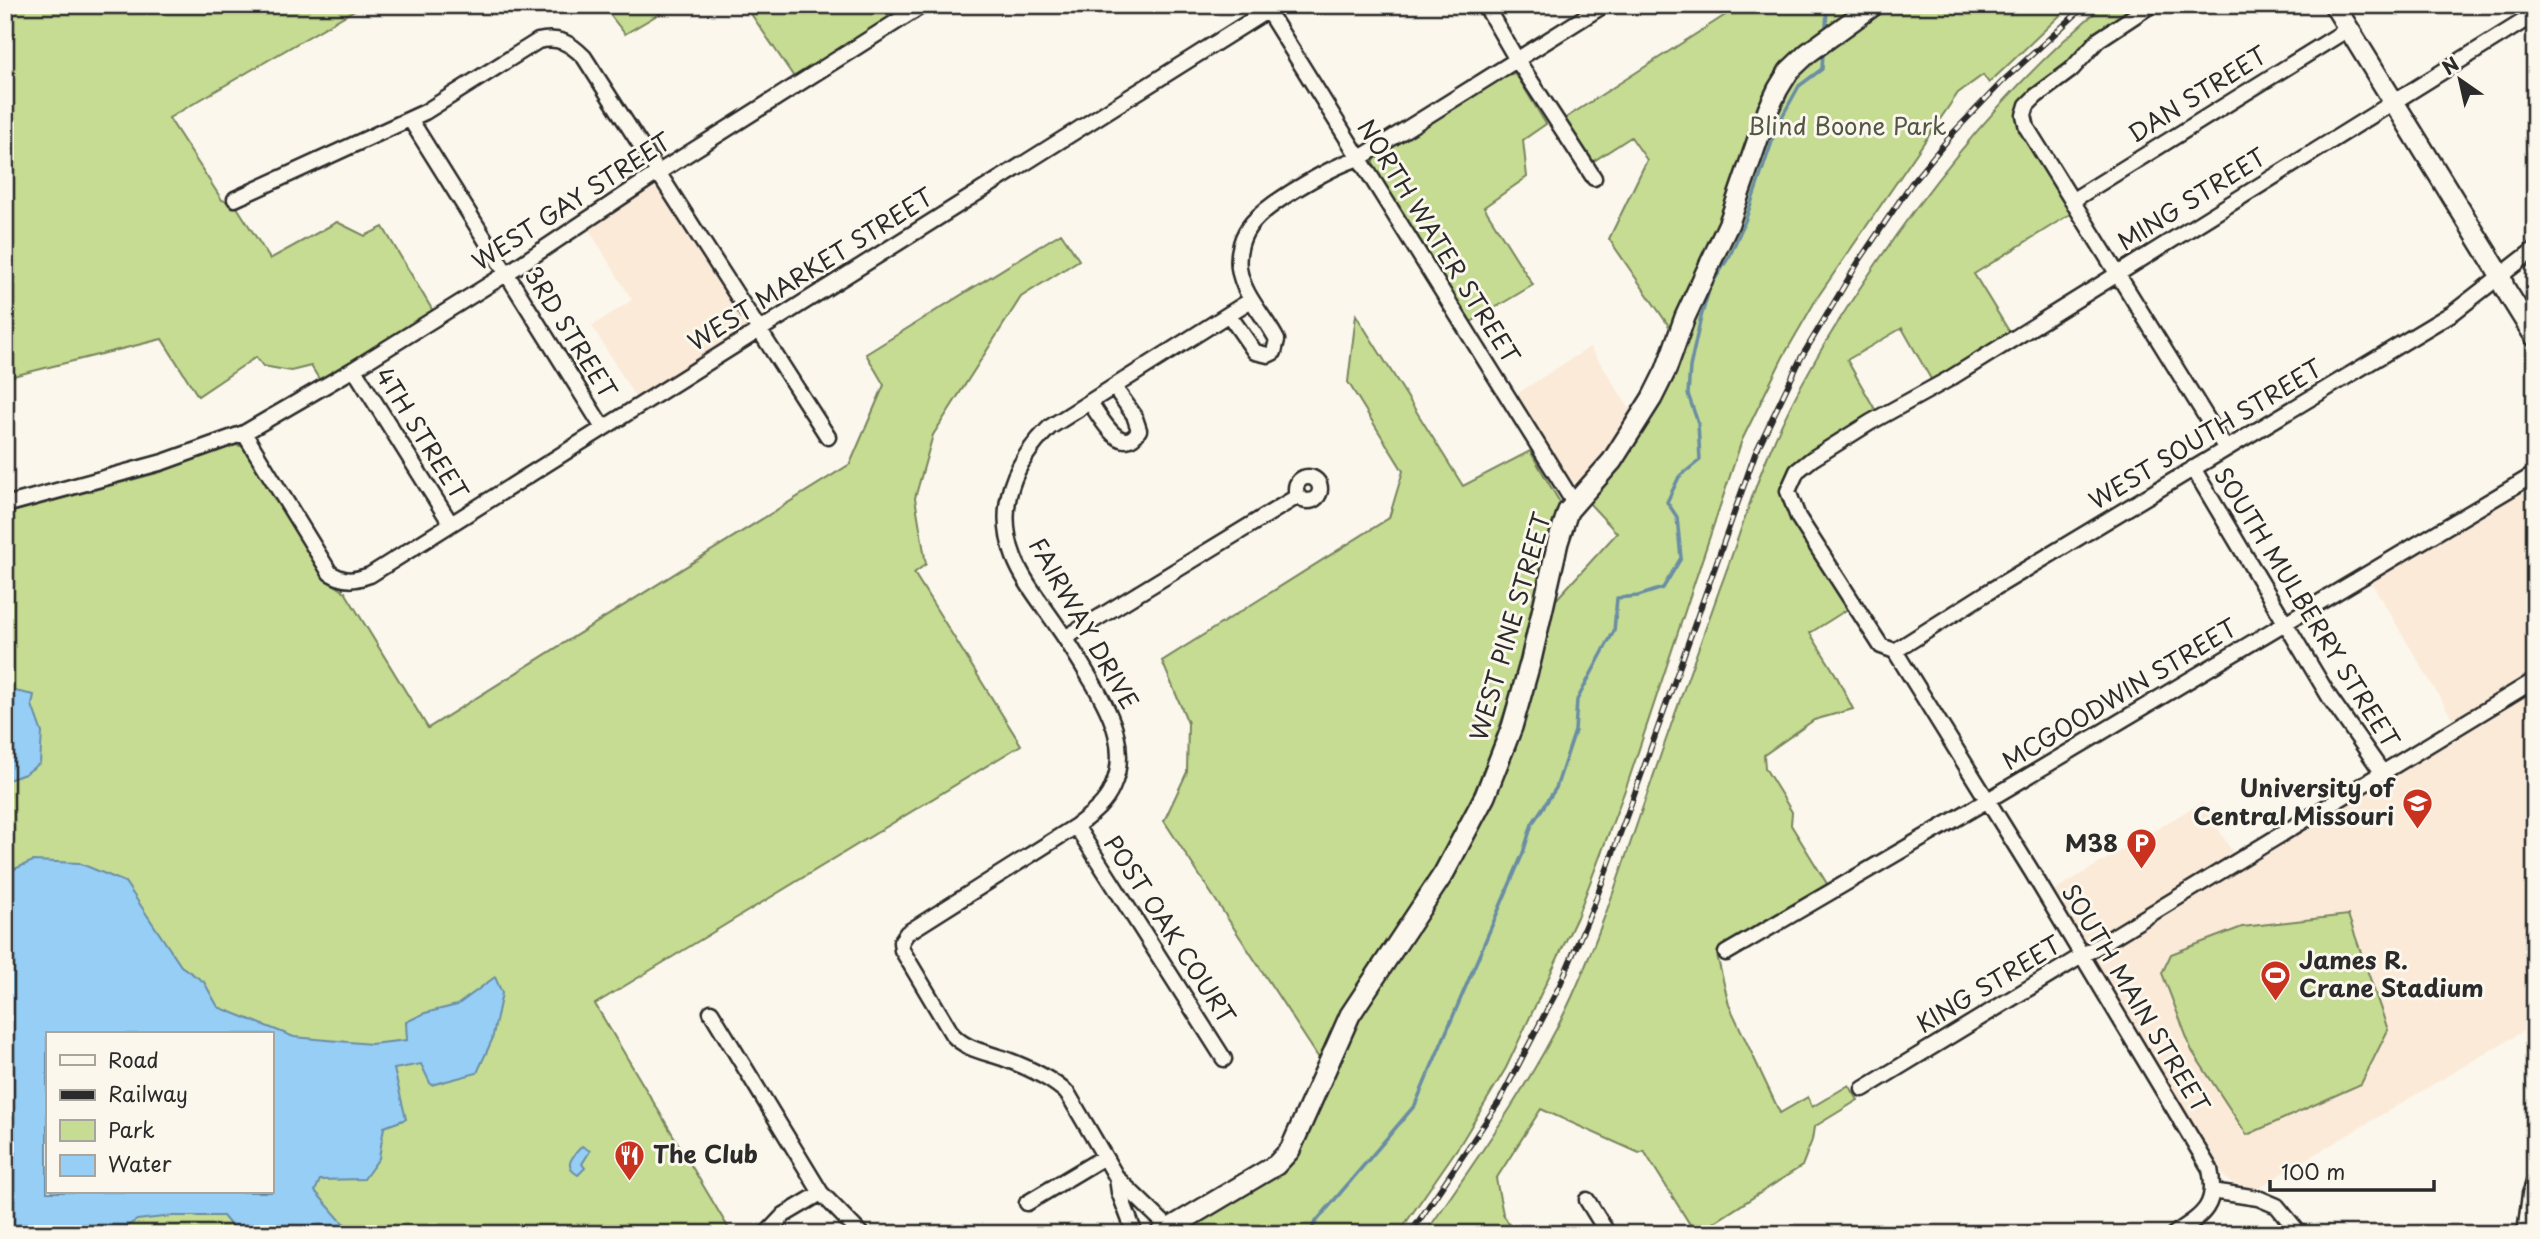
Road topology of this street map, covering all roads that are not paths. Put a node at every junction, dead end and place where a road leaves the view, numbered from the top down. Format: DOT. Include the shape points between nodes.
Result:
graph roads {
  1 [pos="923,5"];
  2 [pos="1485,5"];
  3 [pos="1604,5"];
  4 [pos="1874,5"];
  5 [pos="2151,5"];
  6 [pos="2334,5"];
  7 [pos="1269,7"];
  8 [pos="2535,15"];
  9 [pos="2348,29"];
  10 [pos="1517,60"];
  11 [pos="2394,101"];
  12 [pos="410,119"];
  13 [pos="1360,158"];
  14 [pos="659,172"];
  15 [pos="1594,178"];
  16 [pos="235,200"];
  17 [pos="2073,200"];
  18 [pos="2535,249"];
  19 [pos="2118,273"];
  20 [pos="506,274"];
  21 [pos="2501,276"];
  22 [pos="1251,300"];
  23 [pos="1228,314"];
  24 [pos="758,330"];
  25 [pos="2535,337"];
  26 [pos="354,369"];
  27 [pos="1114,387"];
  28 [pos="1090,402"];
  29 [pos="1871,422"];
  30 [pos="603,428"];
  31 [pos="244,432"];
  32 [pos="828,437"];
  33 [pos="2226,449"];
  34 [pos="2193,468"];
  35 [pos="2535,474"];
  36 [pos="1298,496"];
  37 [pos="1574,503"];
  38 [pos="5,505"];
  39 [pos="451,524"];
  40 [pos="2286,623"];
  41 [pos="1065,638"];
  42 [pos="1895,651"];
  43 [pos="2535,680"];
  44 [pos="2382,772"];
  45 [pos="1988,800"];
  46 [pos="1076,826"];
  47 [pos="1726,953"];
  48 [pos="2081,955"];
  49 [pos="711,1012"];
  50 [pos="1224,1059"];
  51 [pos="1863,1089"];
  52 [pos="1104,1157"];
  53 [pos="1117,1178"];
  54 [pos="2535,1180"];
  55 [pos="2212,1191"];
  56 [pos="821,1192"];
  57 [pos="1587,1200"];
  58 [pos="1027,1203"];
  59 [pos="1164,1231"];
  60 [pos="766,1234"];
  61 [pos="861,1234"];
  62 [pos="1135,1234"];
  63 [pos="1608,1234"];
  64 [pos="2174,1234"];
  65 [pos="2300,1234"];
  66 [pos="2525,1234"];
  1 -- 14 [label="street, WEST GAY STREET"];
  2 -- 10 [label="street"];
  3 -- 10 [label="street"];
  4 -- 37 [label="street, WEST PINE STREET" via="1789,71 1768,110 1729,223 1666,370 1612,461"];
  5 -- 17 [label="street, SOUTH MULBERRY STREET" via="2098,40 2071,70 2027,105 2027,128"];
  6 -- 9 [label="street"];
  7 -- 13 [label="street, NORTH WATER STREET"];
  7 -- 24 [label="street, WEST MARKET STREET"];
  8 -- 11 [label="street, MING STREET"];
  9 -- 11 [label="street"];
  9 -- 17 [label="street, DAN STREET"];
  10 -- 13 [label="street"];
  10 -- 15 [label="street"];
  11 -- 19 [label="street, MING STREET"];
  11 -- 21 [label="street"];
  12 -- 14 [label="street" via="548,38 572,44 584,57"];
  12 -- 16 [label="street"];
  12 -- 20 [label="street, 3RD STREET"];
  13 -- 22 [label="street" via="1292,193 1252,223 1239,250 1239,270"];
  13 -- 37 [label="street, NORTH WATER STREET"];
  14 -- 20 [label="street, WEST GAY STREET"];
  14 -- 24 [label="street"];
  17 -- 19 [label="street, SOUTH MULBERRY STREET"];
  18 -- 21 [label="street, WEST SOUTH STREET"];
  19 -- 29 [label="street, MING STREET"];
  19 -- 33 [label="street, SOUTH MULBERRY STREET"];
  20 -- 26 [label="street, WEST GAY STREET"];
  20 -- 30 [label="street, 3RD STREET"];
  21 -- 25 [label="street"];
  21 -- 33 [label="street, WEST SOUTH STREET" via="2454,312"];
  22 -- 23 [label="street, FAIRWAY DRIVE"];
  22 -- 23 [label="street" via="1277,340 1274,352 1255,352"];
  23 -- 27 [label="street, FAIRWAY DRIVE"];
  24 -- 30 [label="street, WEST MARKET STREET"];
  24 -- 32 [label="street"];
  26 -- 31 [label="street, WEST GAY STREET"];
  26 -- 39 [label="street, 4TH STREET"];
  27 -- 28 [label="street, FAIRWAY DRIVE"];
  27 -- 28 [label="street" via="1137,421 1139,430 1129,440 1113,436"];
  28 -- 41 [label="street, FAIRWAY DRIVE" via="1034,443 1010,488 1008,538 1014,558"];
  29 -- 42 [label="street, SOUTH MAIN STREET" via="1797,471 1788,491 1798,517 1881,646"];
  30 -- 39 [label="street, WEST MARKET STREET"];
  31 -- 38 [label="street, WEST GAY STREET" via="163,462"];
  31 -- 39 [label="street, WEST MARKET STREET" via="330,573 344,581 370,575"];
  33 -- 34 [label="street, WEST SOUTH STREET"];
  34 -- 40 [label="street, SOUTH MULBERRY STREET"];
  34 -- 42 [label="street, WEST SOUTH STREET"];
  35 -- 40 [label="street, MCGOODWIN STREET"];
  36 -- 41 [label="street"];
  37 -- 59 [label="street, WEST PINE STREET" via="1558,542 1512,727 1485,796 1444,873 1350,1015 1290,1150 1276,1165"];
  40 -- 44 [label="street, SOUTH MULBERRY STREET" via="2337,709"];
  40 -- 45 [label="street, MCGOODWIN STREET"];
  41 -- 46 [label="street, FAIRWAY DRIVE" via="1109,710 1119,751 1112,789"];
  42 -- 45 [label="street, SOUTH MAIN STREET"];
  43 -- 44 [label="street, KING STREET"];
  44 -- 48 [label="street, KING STREET"];
  45 -- 47 [label="street, MCGOODWIN STREET"];
  45 -- 48 [label="street, SOUTH MAIN STREET"];
  46 -- 50 [label="street, POST OAK COURT"];
  46 -- 52 [label="street, FAIRWAY DRIVE" via="907,933 901,942 961,1044 1059,1086"];
  48 -- 51 [label="street, KING STREET"];
  48 -- 55 [label="street, SOUTH MAIN STREET" via="2193,1137 2210,1169"];
  49 -- 56 [label="street"];
  52 -- 53 [label="street, FAIRWAY DRIVE"];
  52 -- 58 [label="street"];
  53 -- 59 [label="street"];
  53 -- 62 [label="street"];
  54 -- 66 [label="street"];
  55 -- 64 [label="street" via="2202,1214"];
  55 -- 65 [label="street" via="2258,1198 2277,1206"];
  56 -- 60 [label="street" via="784,1214"];
  56 -- 61 [label="street"];
  57 -- 63 [label="street"];
}
